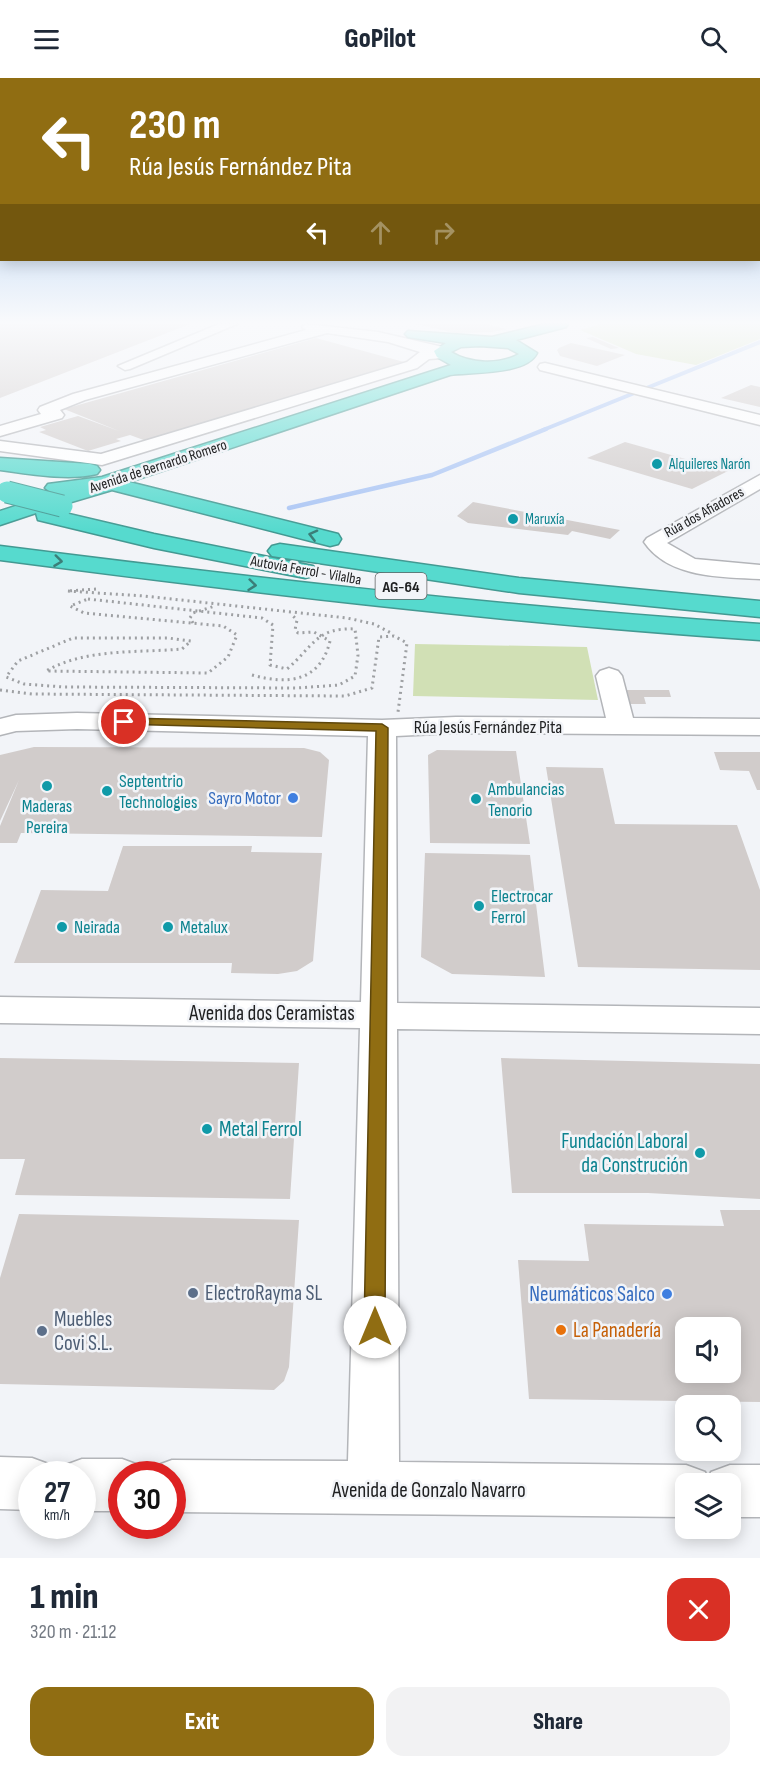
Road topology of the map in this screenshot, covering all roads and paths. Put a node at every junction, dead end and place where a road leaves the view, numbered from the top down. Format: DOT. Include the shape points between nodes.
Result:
graph roads {
  1 [pos="67,393"];
  2 [pos="88,393"];
  3 [pos="91,393"];
  4 [pos="320,393"];
  5 [pos="353,393"];
  6 [pos="373,393"];
  7 [pos="649,393"];
  8 [pos="79,397"];
  9 [pos="34,407"];
  10 [pos="760,420"];
  11 [pos="2,425"];
  12 [pos="0,446"];
  13 [pos="194,448"];
  14 [pos="0,464"];
  15 [pos="33,468"];
  16 [pos="760,481"];
  17 [pos="105,483"];
  18 [pos="63,495"];
  19 [pos="2,498"];
  20 [pos="0,518"];
  21 [pos="277,526"];
  22 [pos="0,553"];
  23 [pos="760,572"];
  24 [pos="96,589"];
  25 [pos="701,604"];
  26 [pos="219,605"];
  27 [pos="760,609"];
  28 [pos="203,610"];
  29 [pos="288,613"];
  30 [pos="194,623"];
  31 [pos="760,630"];
  32 [pos="320,634"];
  33 [pos="394,635"];
  34 [pos="252,675"];
  35 [pos="609,676"];
  36 [pos="0,690"];
  37 [pos="0,727"];
  38 [pos="760,727"];
  39 [pos="389,728"];
  40 [pos="622,728"];
  41 [pos="0,1010"];
  42 [pos="377,1013"];
  43 [pos="760,1021"];
  44 [pos="0,1483"];
  45 [pos="18,1484"];
  46 [pos="186,1486"];
  47 [pos="373,1490"];
  48 [pos="675,1491"];
  49 [pos="741,1491"];
  50 [pos="760,1491"];
  1 -- 9 [label="street"];
  2 -- 8 [label="street"];
  3 -- 8 [label="street"];
  4 -- 12 [label="street" via="102,460"];
  5 -- 13 [label="highway, Avenida de Bernardo Romero"];
  6 -- 13 [label="highway, Avenida de Bernardo Romero"];
  7 -- 10 [label="street"];
  8 -- 9 [label="street"];
  9 -- 11 [label="street"];
  9 -- 11 [label="street"];
  13 -- 15 [label="highway" via="89,470"];
  13 -- 17 [label="highway, Avenida de Bernardo Romero"];
  13 -- 18 [label="highway, Avenida de Bernardo Romero"];
  13 -- 21 [label="highway" via="159,468 152,477 154,486"];
  14 -- 15 [label="highway"];
  15 -- 18 [label="highway" via="70,476"];
  16 -- 23 [label="street, Rúa dos Afiadores" via="654,542 668,555 684,562"];
  17 -- 18 [label="highway"];
  17 -- 21 [label="highway"];
  18 -- 19 [label="highway, Autovía Ferrol - Vilalba / AG-64"];
  18 -- 20 [label="highway, Avenida de Bernardo Romero"];
  18 -- 25 [label="highway, Autovía Ferrol - Vilalba / AG-64" via="240,544 379,568 535,589"];
  18 -- 31 [label="highway, Autovía Ferrol - Vilalba / AG-64" via="165,544 327,575 526,604"];
  25 -- 21 [label="highway, one-way" via="477,572"];
  22 -- 31 [label="highway, one-way" via="210,580 614,623"];
  24 -- 26 [label="path" via="67,591"];
  25 -- 27 [label="highway, Autovía Ferrol - Vilalba / AG-64"];
  26 -- 28 [label="path"];
  26 -- 29 [label="path"];
  28 -- 30 [label="path" via="190,618"];
  28 -- 30 [label="path" via="88,599 70,606 84,613"];
  28 -- 32 [label="path" via="262,618 273,625 270,665 287,669 302,659"];
  29 -- 32 [label="path" via="297,620 298,633"];
  29 -- 33 [label="path" via="362,620"];
  30 -- 32 [label="path" via="223,626 237,634 228,657 208,673 46,671 55,663 93,656 182,649 191,641 73,638 18,661 6,677 24,684 64,687 297,688 339,684 355,676 355,629 335,627"];
  32 -- 34 [label="path" via="330,641 330,646 321,667 312,674 291,679"];
  33 -- 36 [label="path" via="379,637 375,683 355,695 32,694"];
  33 -- 39 [label="path" via="407,643"];
  35 -- 40 [label="street"];
  37 -- 39 [label="street, Rúa Jesús Fernández Pita" via="76,721"];
  38 -- 40 [label="street, Rúa Jesús Fernández Pita"];
  39 -- 40 [label="street, Rúa Jesús Fernández Pita"];
  39 -- 42 [label="street"];
  41 -- 42 [label="street, Avenida dos Ceramistas"];
  42 -- 43 [label="street, Avenida dos Ceramistas"];
  42 -- 47 [label="street"];
  44 -- 45 [label="street"];
  46 -- 47 [label="street, Avenida de Gonzalo Navarro"];
  47 -- 48 [label="street, Avenida de Gonzalo Navarro"];
  49 -- 50 [label="street"];
}
